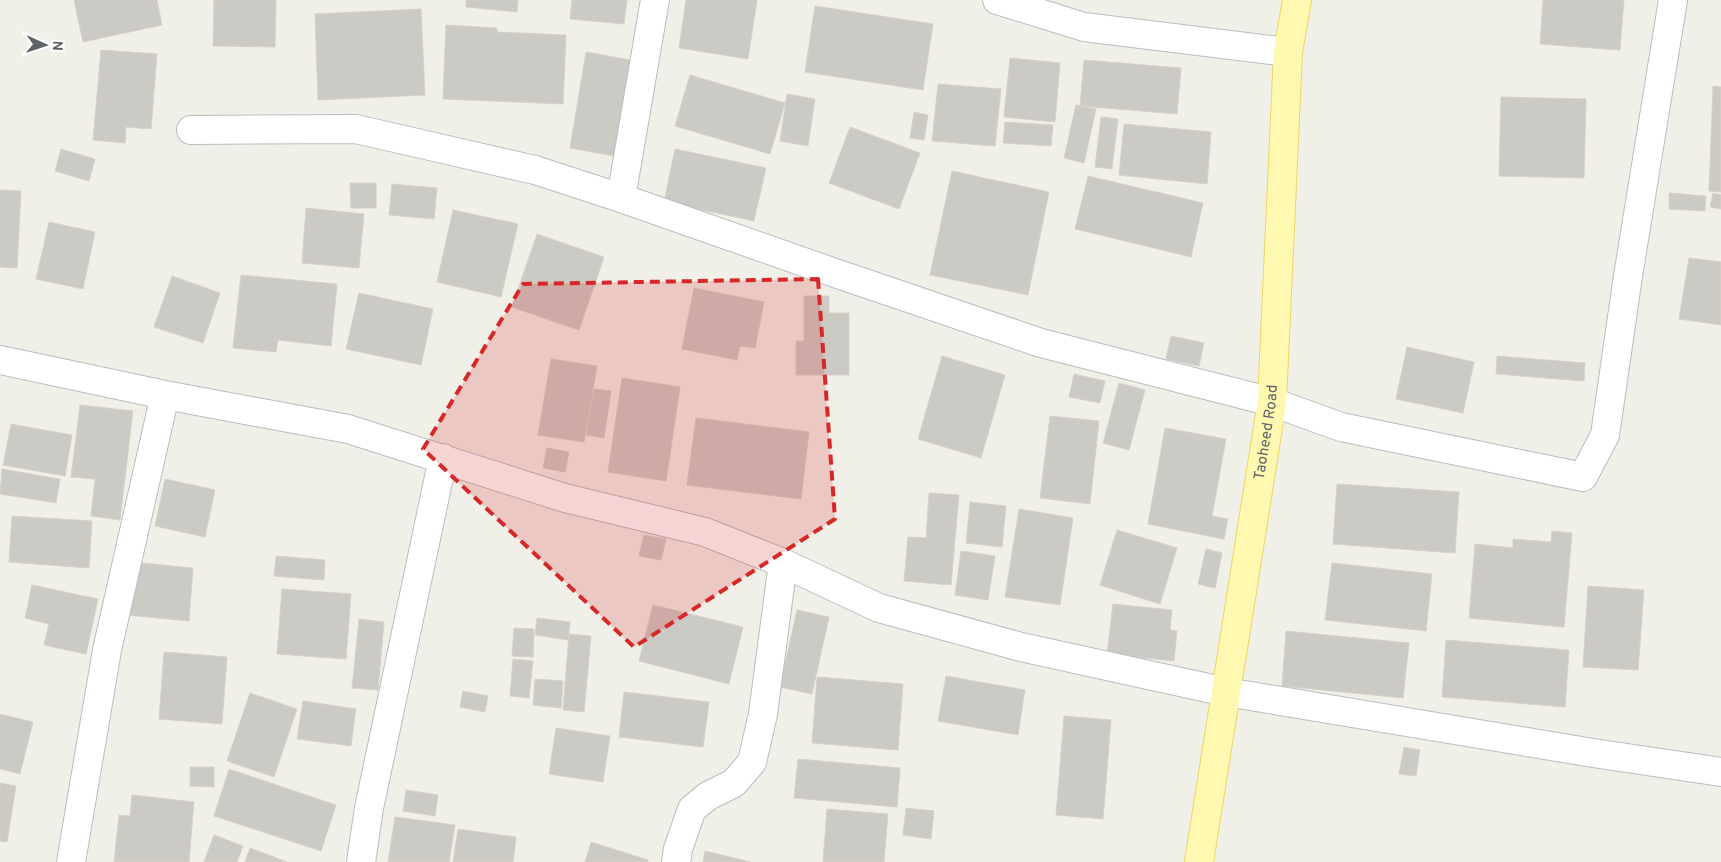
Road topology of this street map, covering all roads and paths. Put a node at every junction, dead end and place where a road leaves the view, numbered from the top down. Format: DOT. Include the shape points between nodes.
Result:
graph roads {
  1 [pos="655,0"];
  2 [pos="997,0"];
  3 [pos="1297,0"];
  4 [pos="1673,0"];
  5 [pos="1288,52"];
  6 [pos="190,130"];
  7 [pos="621,198"];
  8 [pos="0,360"];
  9 [pos="165,395"];
  10 [pos="1272,402"];
  11 [pos="443,458"];
  12 [pos="783,563"];
  13 [pos="1226,692"];
  14 [pos="1721,772"];
  15 [pos="71,862"];
  16 [pos="361,862"];
  17 [pos="676,862"];
  18 [pos="1199,862"];
  1 -- 7 [label="street"];
  2 -- 5 [label="street" via="1084,27"];
  3 -- 5 [label="main road, Taoheed Road"];
  4 -- 10 [label="street" via="1605,435 1583,477 1341,427"];
  5 -- 10 [label="main road, Taoheed Road"];
  6 -- 7 [label="street" via="356,129 535,170"];
  7 -- 10 [label="street" via="1041,342"];
  8 -- 9 [label="street"];
  9 -- 11 [label="street" via="348,429"];
  9 -- 15 [label="street" via="107,650"];
  10 -- 13 [label="main road, Taoheed Road"];
  11 -- 12 [label="street" via="565,498 704,532"];
  11 -- 16 [label="street" via="369,808"];
  12 -- 13 [label="street" via="879,608 1021,647"];
  12 -- 17 [label="street" via="763,714 752,762 734,783 708,796 692,809"];
  13 -- 14 [label="street"];
  13 -- 18 [label="main road, Taoheed Road"];
}
